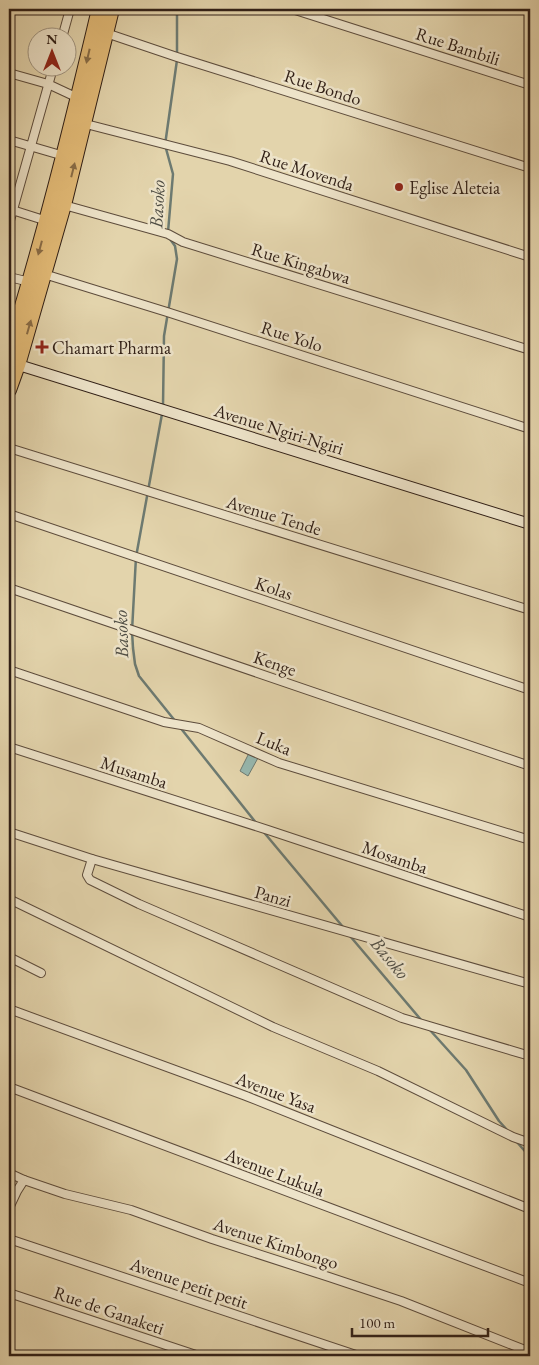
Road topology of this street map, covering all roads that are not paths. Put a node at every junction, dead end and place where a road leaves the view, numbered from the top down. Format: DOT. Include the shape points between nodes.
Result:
graph roads {
  1 [pos="70,9"];
  2 [pos="99,9"];
  3 [pos="112,9"];
  4 [pos="292,9"];
  5 [pos="65,28"];
  6 [pos="106,33"];
  7 [pos="9,73"];
  8 [pos="50,78"];
  9 [pos="48,84"];
  10 [pos="530,85"];
  11 [pos="78,98"];
  12 [pos="78,122"];
  13 [pos="9,140"];
  14 [pos="31,147"];
  15 [pos="64,156"];
  16 [pos="530,168"];
  17 [pos="64,205"];
  18 [pos="11,210"];
  19 [pos="47,221"];
  20 [pos="9,224"];
  21 [pos="530,257"];
  22 [pos="44,274"];
  23 [pos="9,277"];
  24 [pos="30,282"];
  25 [pos="9,349"];
  26 [pos="530,350"];
  27 [pos="13,363"];
  28 [pos="9,390"];
  29 [pos="530,429"];
  30 [pos="9,448"];
  31 [pos="9,514"];
  32 [pos="530,524"];
  33 [pos="9,588"];
  34 [pos="530,610"];
  35 [pos="9,670"];
  36 [pos="530,690"];
  37 [pos="9,747"];
  38 [pos="530,766"];
  39 [pos="251,824"];
  40 [pos="9,832"];
  41 [pos="530,840"];
  42 [pos="92,859"];
  43 [pos="9,899"];
  44 [pos="530,917"];
  45 [pos="9,957"];
  46 [pos="41,973"];
  47 [pos="530,984"];
  48 [pos="9,1008"];
  49 [pos="530,1056"];
  50 [pos="9,1087"];
  51 [pos="530,1143"];
  52 [pos="9,1173"];
  53 [pos="24,1180"];
  54 [pos="9,1208"];
  55 [pos="530,1209"];
  56 [pos="9,1239"];
  57 [pos="530,1284"];
  58 [pos="9,1292"];
  59 [pos="530,1352"];
  60 [pos="199,1356"];
  61 [pos="359,1356"];
  1 -- 5 [label="street"];
  2 -- 11 [label="highway, one-way"];
  3 -- 6 [label="highway"];
  4 -- 10 [label="street, Rue Bambili"];
  6 -- 12 [label="highway"];
  6 -- 16 [label="street, Rue Bondo"];
  7 -- 9 [label="street"];
  8 -- 9 [label="street"];
  9 -- 11 [label="street"];
  9 -- 14 [label="street"];
  11 -- 12 [label="highway"];
  12 -- 15 [label="highway"];
  17 -- 12 [label="highway, one-way"];
  12 -- 21 [label="street, Rue Movenda" via="230,162"];
  13 -- 14 [label="street"];
  14 -- 15 [label="street"];
  14 -- 18 [label="street"];
  15 -- 19 [label="highway"];
  17 -- 22 [label="highway"];
  17 -- 26 [label="street, Rue Kingabwa" via="168,234 192,245"];
  18 -- 19 [label="street"];
  18 -- 20 [label="street"];
  19 -- 24 [label="highway, one-way"];
  27 -- 22 [label="highway, one-way"];
  22 -- 29 [label="street, Rue Yolo"];
  23 -- 24 [label="street"];
  24 -- 25 [label="highway"];
  27 -- 28 [label="highway"];
  27 -- 32 [label="street, Avenue Ngiri-Ngiri"];
  30 -- 34 [label="street, Avenue Tende"];
  31 -- 36 [label="street, Kolas"];
  33 -- 38 [label="street, Kenge"];
  35 -- 41 [label="street, Luka" via="164,722 199,728 279,763"];
  37 -- 39 [label="street, Musamba"];
  39 -- 44 [label="street, Mosamba"];
  40 -- 42 [label="street, Panzi"];
  42 -- 47 [label="street, Panzi"];
  42 -- 49 [label="street" via="87,875 90,880 139,904 402,1018"];
  43 -- 51 [label="street" via="273,1027 378,1071"];
  45 -- 46 [label="street"];
  48 -- 55 [label="street, Avenue Yasa" via="246,1096"];
  50 -- 57 [label="street, Avenue Lukula"];
  52 -- 53 [label="street, Avenue Kimbongo"];
  53 -- 54 [label="street"];
  53 -- 59 [label="street, Avenue Kimbongo" via="131,1210 289,1262 401,1301"];
  56 -- 61 [label="street, Avenue petit petit"];
  58 -- 60 [label="street, Rue de Ganaketi"];
}
